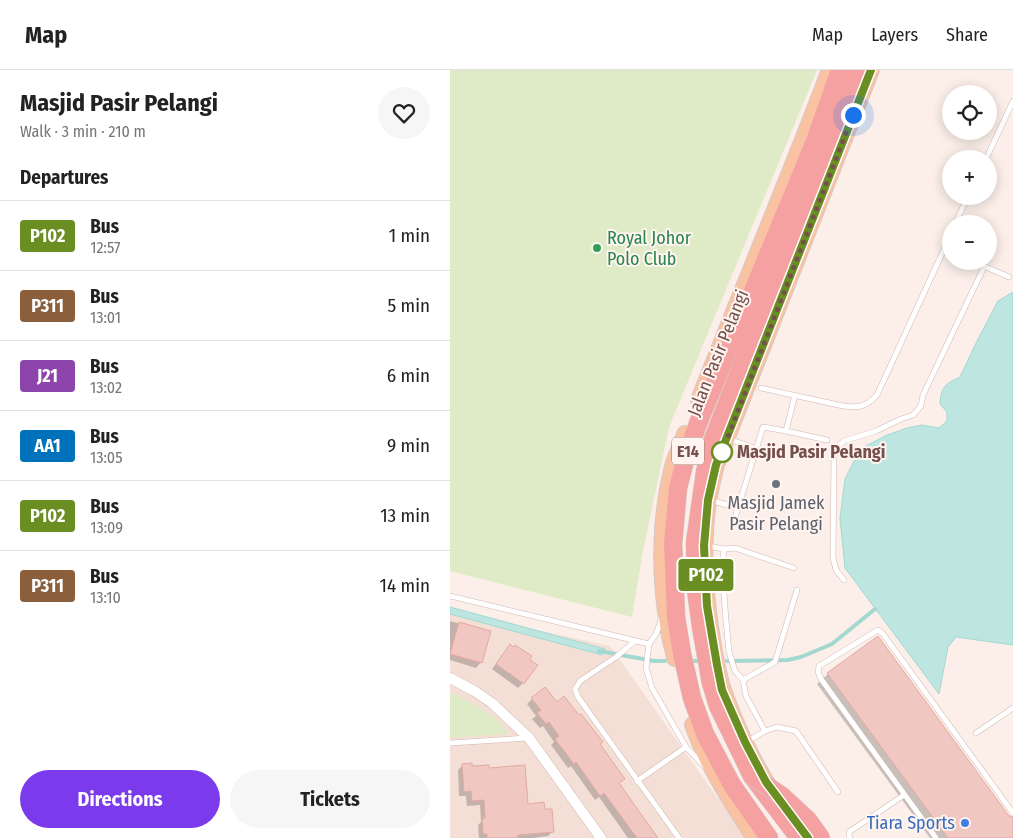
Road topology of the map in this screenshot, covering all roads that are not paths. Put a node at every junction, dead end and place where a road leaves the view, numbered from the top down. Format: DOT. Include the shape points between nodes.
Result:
graph roads {
  1 [pos="830,70"];
  2 [pos="840,70"];
  3 [pos="858,70"];
  4 [pos="871,70"];
  5 [pos="1013,101"];
  6 [pos="990,150"];
  7 [pos="942,257"];
  8 [pos="983,270"];
  9 [pos="992,270"];
  10 [pos="1009,277"];
  11 [pos="761,388"];
  12 [pos="795,395"];
  13 [pos="786,431"];
  14 [pos="727,438"];
  15 [pos="826,440"];
  16 [pos="757,448"];
  17 [pos="708,500"];
  18 [pos="738,508"];
  19 [pos="733,524"];
  20 [pos="704,546"];
  21 [pos="724,549"];
  22 [pos="794,568"];
  23 [pos="844,580"];
  24 [pos="797,590"];
  25 [pos="450,596"];
  26 [pos="664,597"];
  27 [pos="635,641"];
  28 [pos="649,644"];
  29 [pos="450,678"];
  30 [pos="743,680"];
  31 [pos="1013,708"];
  32 [pos="765,730"];
  33 [pos="976,733"];
  34 [pos="529,738"];
  35 [pos="745,742"];
  36 [pos="450,743"];
  37 [pos="686,747"];
  38 [pos="752,776"];
  39 [pos="637,781"];
  40 [pos="838,792"];
  41 [pos="904,795"];
  42 [pos="727,796"];
  43 [pos="1013,813"];
  44 [pos="757,837"];
  45 [pos="601,838"];
  46 [pos="679,838"];
  47 [pos="799,838"];
  48 [pos="808,838"];
  49 [pos="821,838"];
  50 [pos="850,838"];
  51 [pos="936,838"];
  1 -- 26 [label="main road, Jalan Pasir Pelangi" via="674,463 663,539"];
  2 -- 44 [label="highway, E14" via="815,141 696,430 678,488 675,514 676,618 692,698 706,734"];
  3 -- 38 [label="highway, E14" via="818,181 714,440 698,516 696,590 711,683 718,706"];
  4 -- 14 [label="main road"];
  5 -- 6 [label="lane"];
  7 -- 12 [label="lane" via="877,395 870,403 853,408"];
  8 -- 23 [label="lane" via="913,415 844,441 837,447 834,456 833,558 836,570"];
  9 -- 10 [label="lane"];
  11 -- 12 [label="lane"];
  12 -- 13 [label="lane"];
  13 -- 15 [label="lane"];
  13 -- 16 [label="lane" via="763,427"];
  14 -- 16 [label="lane"];
  14 -- 17 [label="main road" via="716,465"];
  16 -- 18 [label="lane"];
  17 -- 18 [label="lane"];
  17 -- 20 [label="main road"];
  18 -- 19 [label="lane"];
  20 -- 21 [label="lane"];
  20 -- 35 [label="main road" via="707,606 722,690"];
  21 -- 22 [label="lane" via="735,548"];
  21 -- 30 [label="lane" via="722,567 729,652 735,671"];
  24 -- 30 [label="lane" via="775,662"];
  25 -- 27 [label="lane"];
  26 -- 28 [label="lane" via="660,624"];
  26 -- 42 [label="main road, Jalan Pasir Pelangi" via="688,710 710,765"];
  27 -- 28 [label="lane"];
  27 -- 39 [label="lane" via="580,681 575,689"];
  28 -- 37 [label="lane" via="646,668 652,688"];
  29 -- 34 [label="street" via="492,703"];
  30 -- 32 [label="lane" via="746,696"];
  31 -- 33 [label="lane"];
  32 -- 35 [label="lane"];
  32 -- 40 [label="lane" via="777,727 796,731"];
  34 -- 36 [label="lane"];
  34 -- 45 [label="street"];
  35 -- 48 [label="main road" via="769,787"];
  37 -- 39 [label="lane"];
  37 -- 42 [label="lane"];
  38 -- 47 [label="highway, E14"];
  38 -- 49 [label="highway, bridge" via="782,796 808,820"];
  39 -- 46 [label="lane"];
  41 -- 43 [label="lane" via="818,672 819,666 878,630"];
  41 -- 50 [label="lane" via="850,832"];
  41 -- 51 [label="lane"];
  42 -- 44 [label="main road, Jalan Pasir Pelangi"];
}
